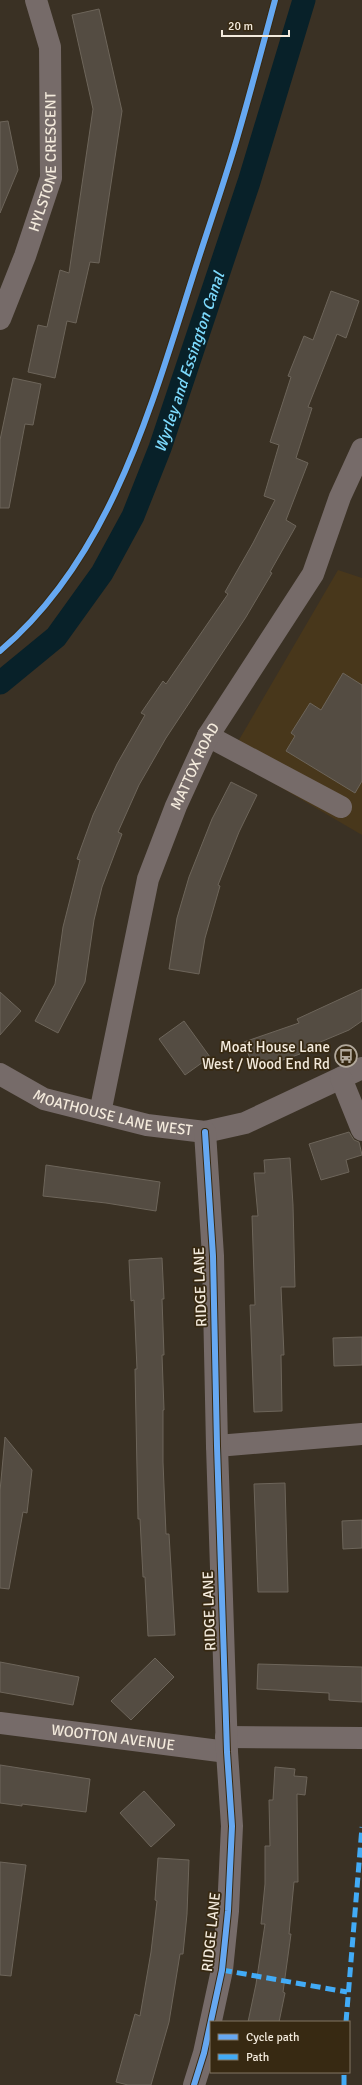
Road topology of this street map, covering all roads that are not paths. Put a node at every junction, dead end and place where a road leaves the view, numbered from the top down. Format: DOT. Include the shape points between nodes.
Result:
graph roads {
  1 [pos="36,0"];
  2 [pos="0,319"];
  3 [pos="362,449"];
  4 [pos="208,736"];
  5 [pos="341,807"];
  6 [pos="362,1068"];
  7 [pos="0,1074"];
  8 [pos="341,1078"];
  9 [pos="100,1113"];
  10 [pos="362,1130"];
  11 [pos="205,1132"];
  12 [pos="362,1434"];
  13 [pos="217,1446"];
  14 [pos="0,1723"];
  15 [pos="362,1738"];
  16 [pos="227,1745"];
  17 [pos="211,2021"];
  18 [pos="210,2025"];
  19 [pos="194,2085"];
  1 -- 2 [label="street, HYLSTONE CRESCENT" via="50,47 51,178 25,256"];
  3 -- 4 [label="street, MATTOX ROAD" via="340,497 313,574"];
  4 -- 5 [label="street"];
  4 -- 9 [label="street, MATTOX ROAD" via="176,806 148,879"];
  6 -- 8 [label="street, MOATHOUSE LANE WEST"];
  7 -- 9 [label="street, MOATHOUSE LANE WEST" via="44,1099"];
  8 -- 10 [label="street"];
  8 -- 11 [label="street, MOATHOUSE LANE WEST" via="245,1123"];
  9 -- 11 [label="street, MOATHOUSE LANE WEST" via="147,1125"];
  11 -- 13 [label="street, RIDGE LANE" via="213,1256"];
  12 -- 13 [label="street"];
  13 -- 16 [label="street, RIDGE LANE"];
  14 -- 16 [label="street, WOOTTON AVENUE"];
  15 -- 16 [label="street, WOOTTON AVENUE"];
  16 -- 17 [label="street, RIDGE LANE" via="232,1826 226,1933 222,1970"];
  18 -- 19 [label="street, RIDGE LANE"];
}
